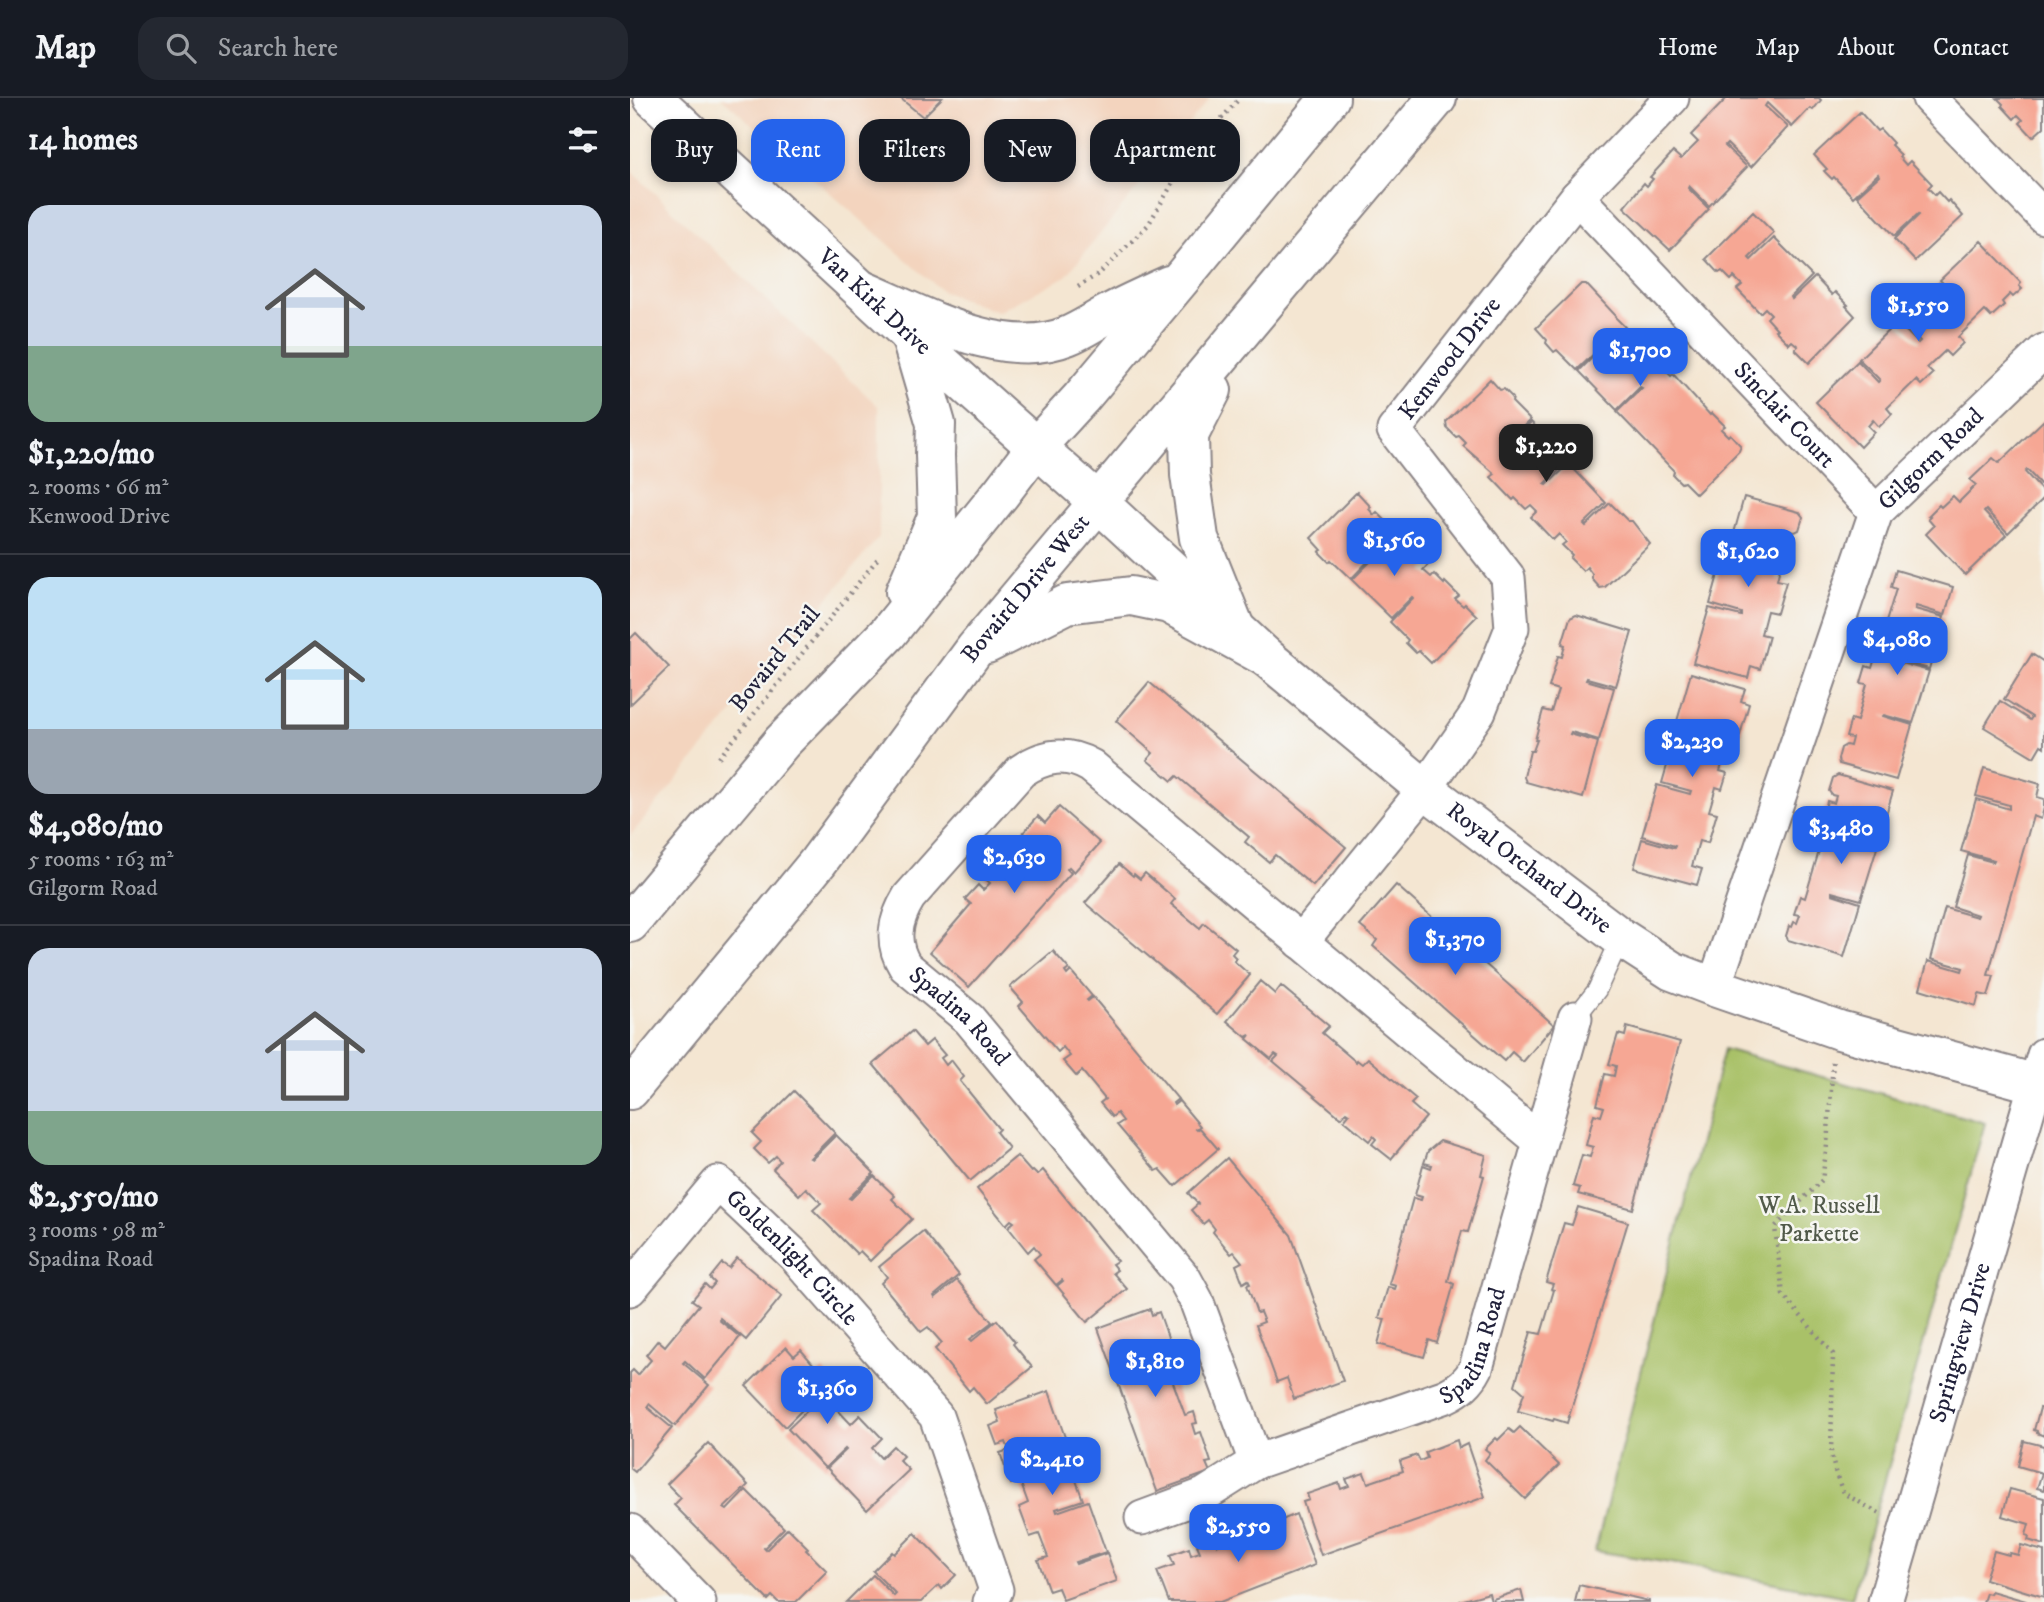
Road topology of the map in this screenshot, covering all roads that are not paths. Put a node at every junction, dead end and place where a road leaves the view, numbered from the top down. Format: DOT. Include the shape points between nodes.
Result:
graph roads {
  1 [pos="653,98"];
  2 [pos="1331,98"];
  3 [pos="1437,98"];
  4 [pos="1672,98"];
  5 [pos="1929,98"];
  6 [pos="1577,197"];
  7 [pos="2044,217"];
  8 [pos="1180,280"];
  9 [pos="862,290"];
  10 [pos="910,335"];
  11 [pos="1238,336"];
  12 [pos="2044,351"];
  13 [pos="1036,447"];
  14 [pos="1098,502"];
  15 [pos="1875,512"];
  16 [pos="1236,630"];
  17 [pos="888,633"];
  18 [pos="975,649"];
  19 [pos="1266,657"];
  20 [pos="1425,789"];
  21 [pos="630,923"];
  22 [pos="1621,938"];
  23 [pos="1301,942"];
  24 [pos="1714,987"];
  25 [pos="1575,1018"];
  26 [pos="2041,1074"];
  27 [pos="630,1090"];
  28 [pos="1540,1142"];
  29 [pos="630,1289"];
  30 [pos="1256,1462"];
  31 [pos="1142,1518"];
  32 [pos="630,1531"];
  33 [pos="699,1602"];
  34 [pos="990,1602"];
  35 [pos="1885,1602"];
  1 -- 9 [label="main road, Van Kirk Drive"];
  2 -- 8 [label="main road"];
  3 -- 11 [label="main road, Bovaird Drive West"];
  4 -- 6 [label="street, Kenwood Drive"];
  5 -- 7 [label="street"];
  6 -- 15 [label="street, Sinclair Court"];
  6 -- 20 [label="street, Kenwood Drive" via="1394,430 1508,577 1512,628 1479,712"];
  8 -- 9 [label="main road" via="1067,336 1042,343 976,337"];
  8 -- 13 [label="main road"];
  9 -- 10 [label="main road, Van Kirk Drive"];
  10 -- 13 [label="main road, Van Kirk Drive"];
  10 -- 17 [label="main road" via="936,424 937,517"];
  11 -- 14 [label="main road, Bovaird Drive West"];
  11 -- 16 [label="main road" via="1189,435 1199,538"];
  12 -- 15 [label="street, Gilgorm Road"];
  13 -- 14 [label="main road, Van Kirk Drive"];
  13 -- 17 [label="main road"];
  14 -- 16 [label="main road, Royal Orchard Drive"];
  14 -- 18 [label="main road, Bovaird Drive West"];
  15 -- 24 [label="street, Gilgorm Road"];
  16 -- 19 [label="main road, Royal Orchard Drive"];
  17 -- 21 [label="main road" via="782,742"];
  18 -- 19 [label="main road" via="1067,604 1131,596 1169,604"];
  18 -- 27 [label="main road, Bovaird Drive West" via="818,862"];
  19 -- 20 [label="main road, Royal Orchard Drive"];
  20 -- 22 [label="main road, Royal Orchard Drive"];
  20 -- 23 [label="street"];
  22 -- 24 [label="main road, Royal Orchard Drive" via="1672,971"];
  22 -- 25 [label="lane" via="1597,990"];
  23 -- 28 [label="street, Spadina Road"];
  23 -- 30 [label="street, Spadina Road" via="1091,766 1065,756 1033,762 1011,780 909,897 900,911 895,937 905,966 975,1026 1184,1278"];
  24 -- 26 [label="main road, Royal Orchard Drive" via="1839,1030"];
  25 -- 28 [label="street, Spadina Road"];
  26 -- 35 [label="street, Springview Drive"];
  28 -- 30 [label="street, Spadina Road" via="1476,1368 1466,1383 1446,1396"];
  29 -- 34 [label="street, Goldenlight Circle" via="718,1183 795,1256 936,1416 996,1590"];
  30 -- 31 [label="street, Spadina Road" via="1204,1495"];
  32 -- 33 [label="street"];
}
